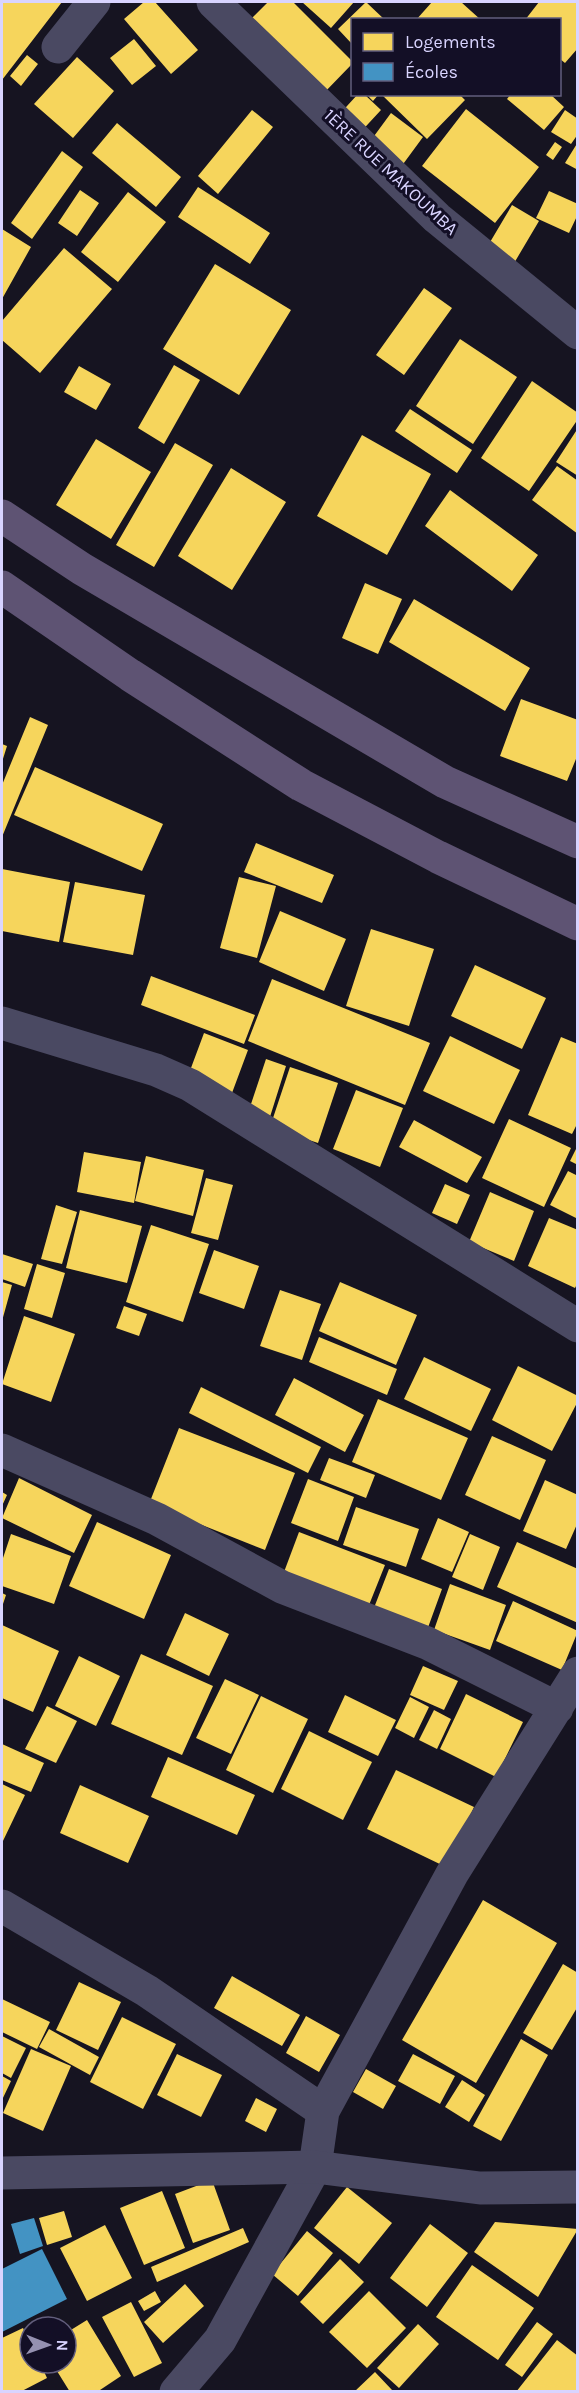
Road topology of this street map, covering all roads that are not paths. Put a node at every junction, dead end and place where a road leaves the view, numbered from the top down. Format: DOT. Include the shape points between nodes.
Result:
graph roads {
  1 [pos="93,2"];
  2 [pos="213,2"];
  3 [pos="58,47"];
  4 [pos="578,333"];
  5 [pos="2,516"];
  6 [pos="2,587"];
  7 [pos="578,842"];
  8 [pos="578,924"];
  9 [pos="2,1023"];
  10 [pos="578,1326"];
  11 [pos="2,1450"];
  12 [pos="578,1673"];
  13 [pos="557,1708"];
  14 [pos="2,1906"];
  15 [pos="322,2111"];
  16 [pos="315,2167"];
  17 [pos="2,2173"];
  18 [pos="578,2187"];
  19 [pos="176,2391"];
  1 -- 3 [label="street"];
  2 -- 4 [label="street, 1ÈRE RUE MAKOUMBA" via="437,218"];
  5 -- 7 [label="main road" via="82,569 445,782"];
  6 -- 8 [label="main road" via="130,675 301,784 438,857"];
  9 -- 10 [label="street" via="156,1070 190,1085"];
  11 -- 13 [label="street" via="158,1519 282,1587 427,1643"];
  12 -- 13 [label="street"];
  13 -- 15 [label="street" via="452,1874"];
  14 -- 15 [label="street" via="147,1991"];
  15 -- 16 [label="street"];
  16 -- 17 [label="street"];
  16 -- 18 [label="street" via="480,2188"];
  16 -- 19 [label="street" via="220,2340"];
}
